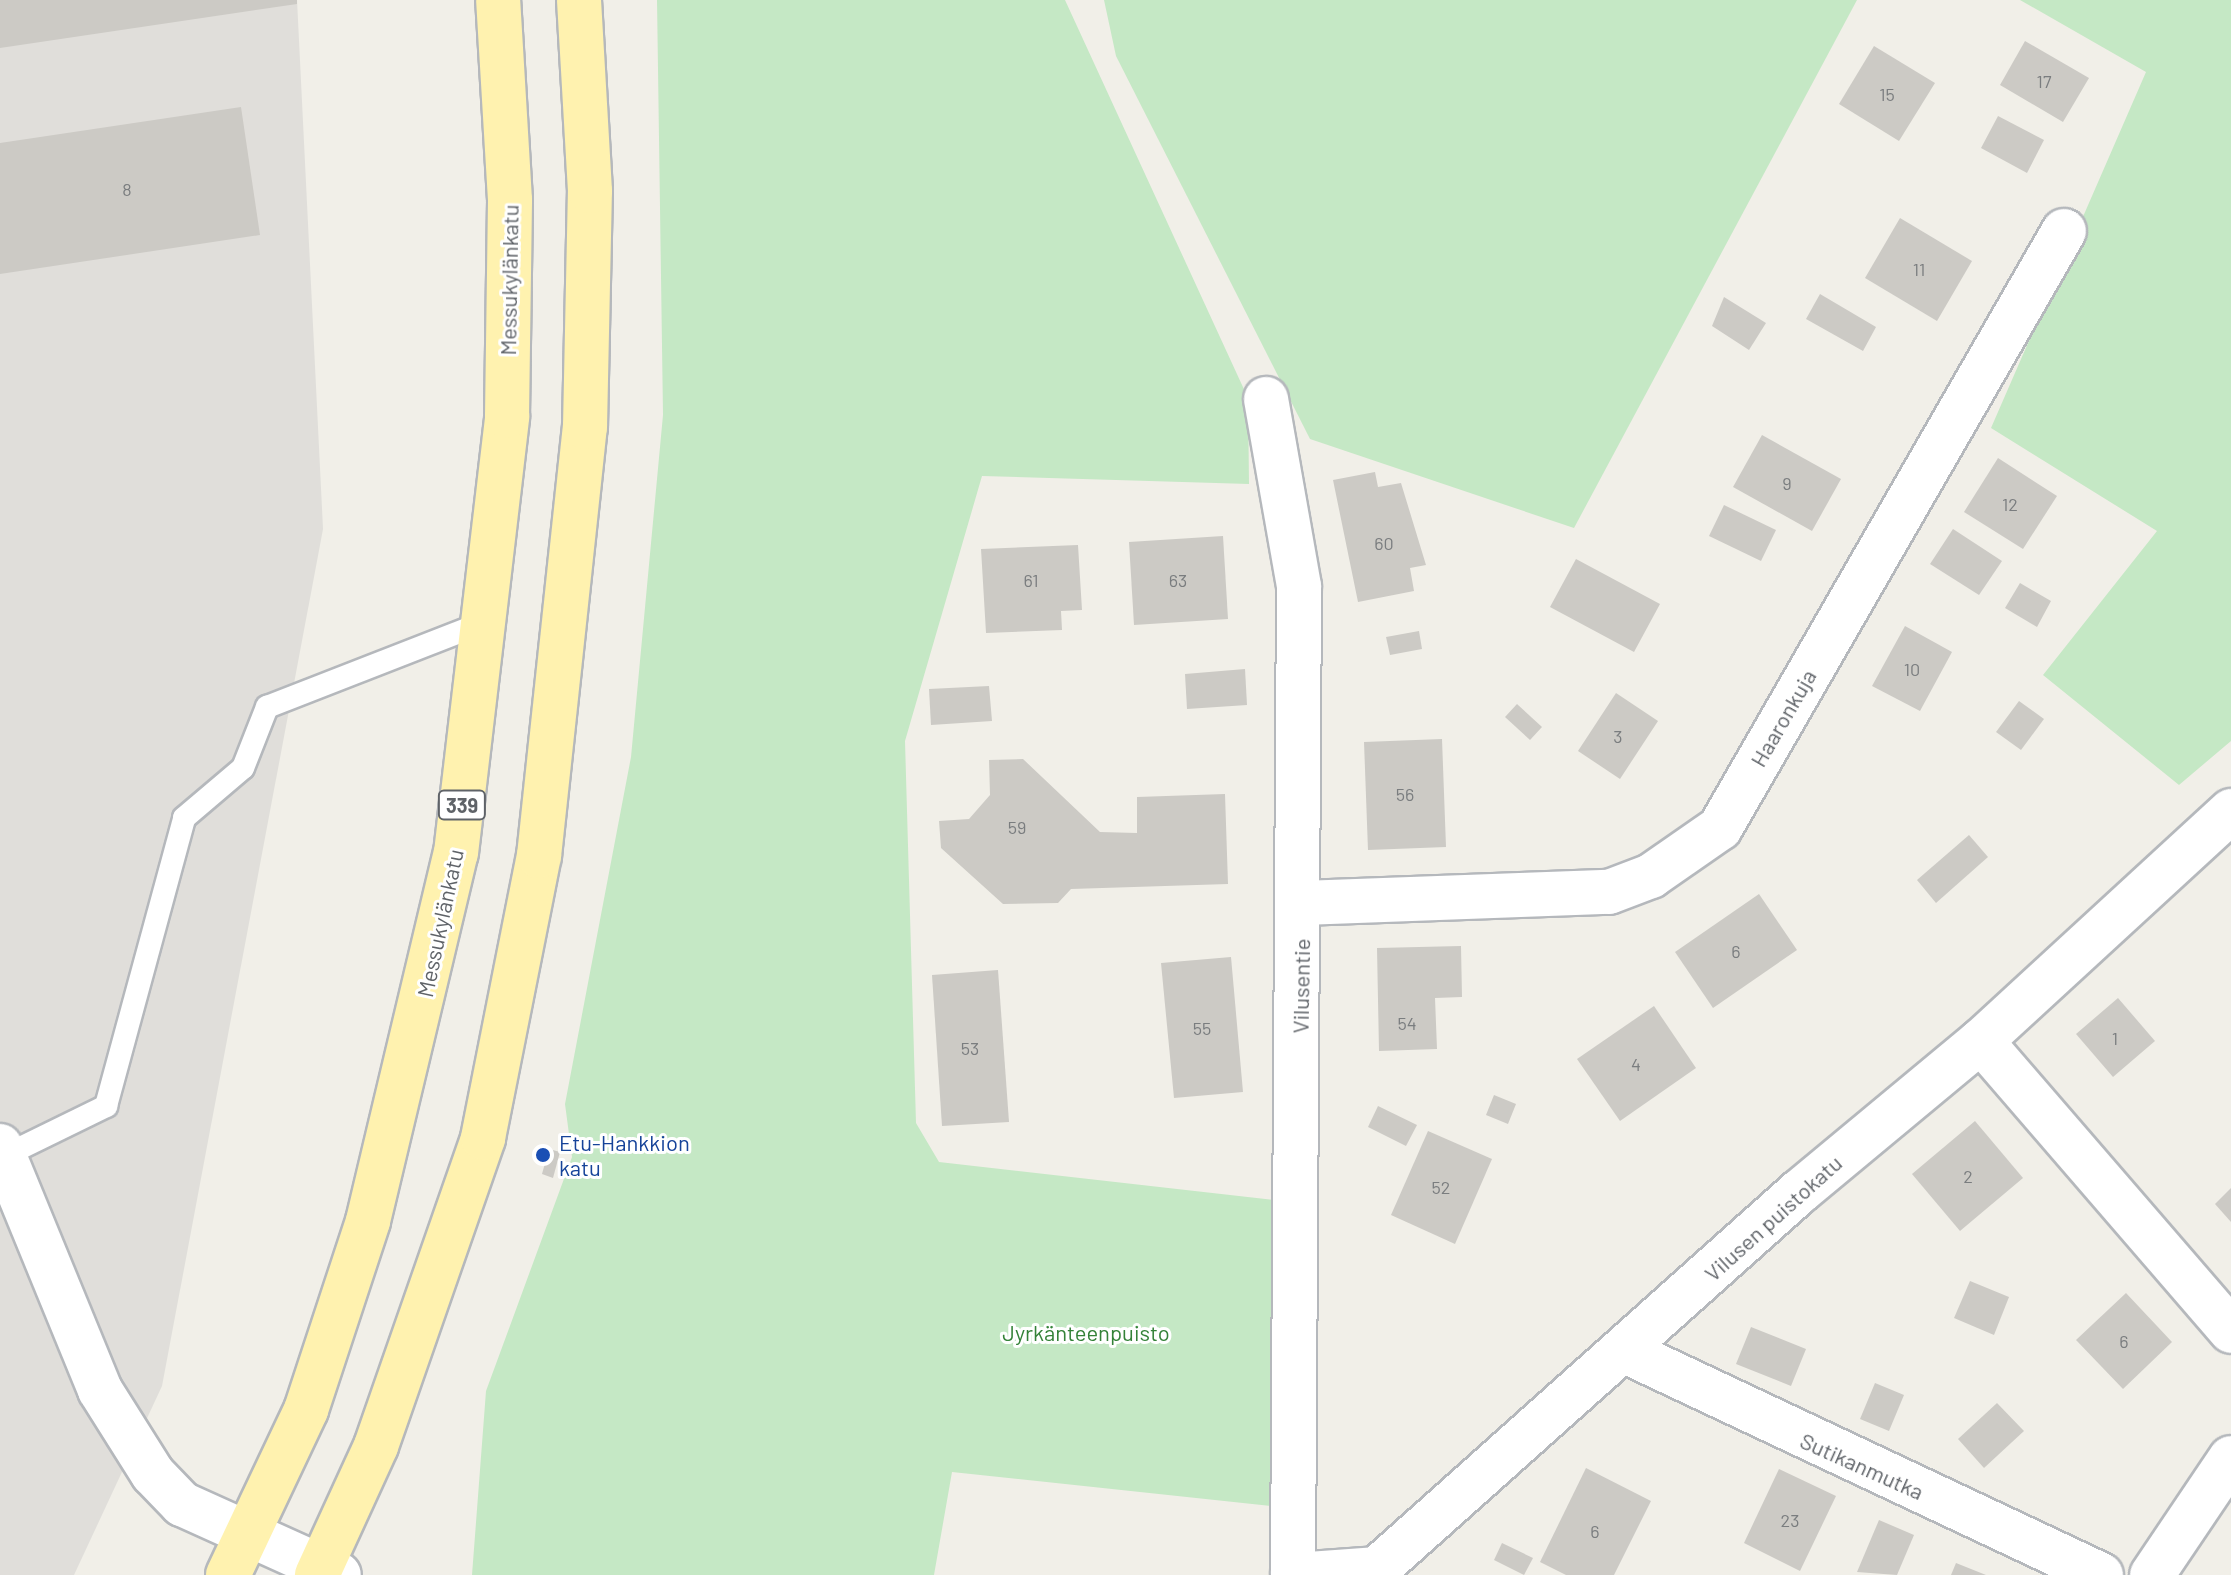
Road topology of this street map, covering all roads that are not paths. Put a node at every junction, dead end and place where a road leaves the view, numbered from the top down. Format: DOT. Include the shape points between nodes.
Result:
graph roads {
  1 [pos="498,0"];
  2 [pos="579,0"];
  3 [pos="2064,231"];
  4 [pos="1266,399"];
  5 [pos="485,622"];
  6 [pos="2231,811"];
  7 [pos="1302,903"];
  8 [pos="1981,1041"];
  9 [pos="2,1151"];
  10 [pos="2231,1331"];
  11 [pos="1625,1351"];
  12 [pos="2231,1458"];
  13 [pos="237,1557"];
  14 [pos="1398,1563"];
  15 [pos="326,1572"];
  16 [pos="1293,1575"];
  17 [pos="2101,1575"];
  18 [pos="2152,1575"];
  1 -- 5 [label="main road, Messukylänkatu / 339" via="510,200 507,416"];
  2 -- 15 [label="main road" via="590,191 585,427 539,856 483,1138 376,1446"];
  3 -- 7 [label="street, Haaronkuja" via="1720,828 1651,876 1609,892"];
  4 -- 7 [label="street, Vilusentie" via="1299,586"];
  5 -- 9 [label="lane" via="267,707 243,768 184,818 106,1106"];
  5 -- 13 [label="main road, Messukylänkatu / 339" via="456,853 368,1221 306,1410"];
  6 -- 8 [label="street, Vilusen puistokatu"];
  7 -- 16 [label="street, Vilusentie"];
  8 -- 10 [label="street"];
  8 -- 11 [label="street, Vilusen puistokatu"];
  9 -- 13 [label="street" via="126,1438 182,1504"];
  11 -- 14 [label="street, Vilusen puistokatu"];
  11 -- 17 [label="street, Sutikanmutka"];
  12 -- 18 [label="street"];
  13 -- 15 [label="street"];
  14 -- 16 [label="street, Vilusen puistokatu"];
}
